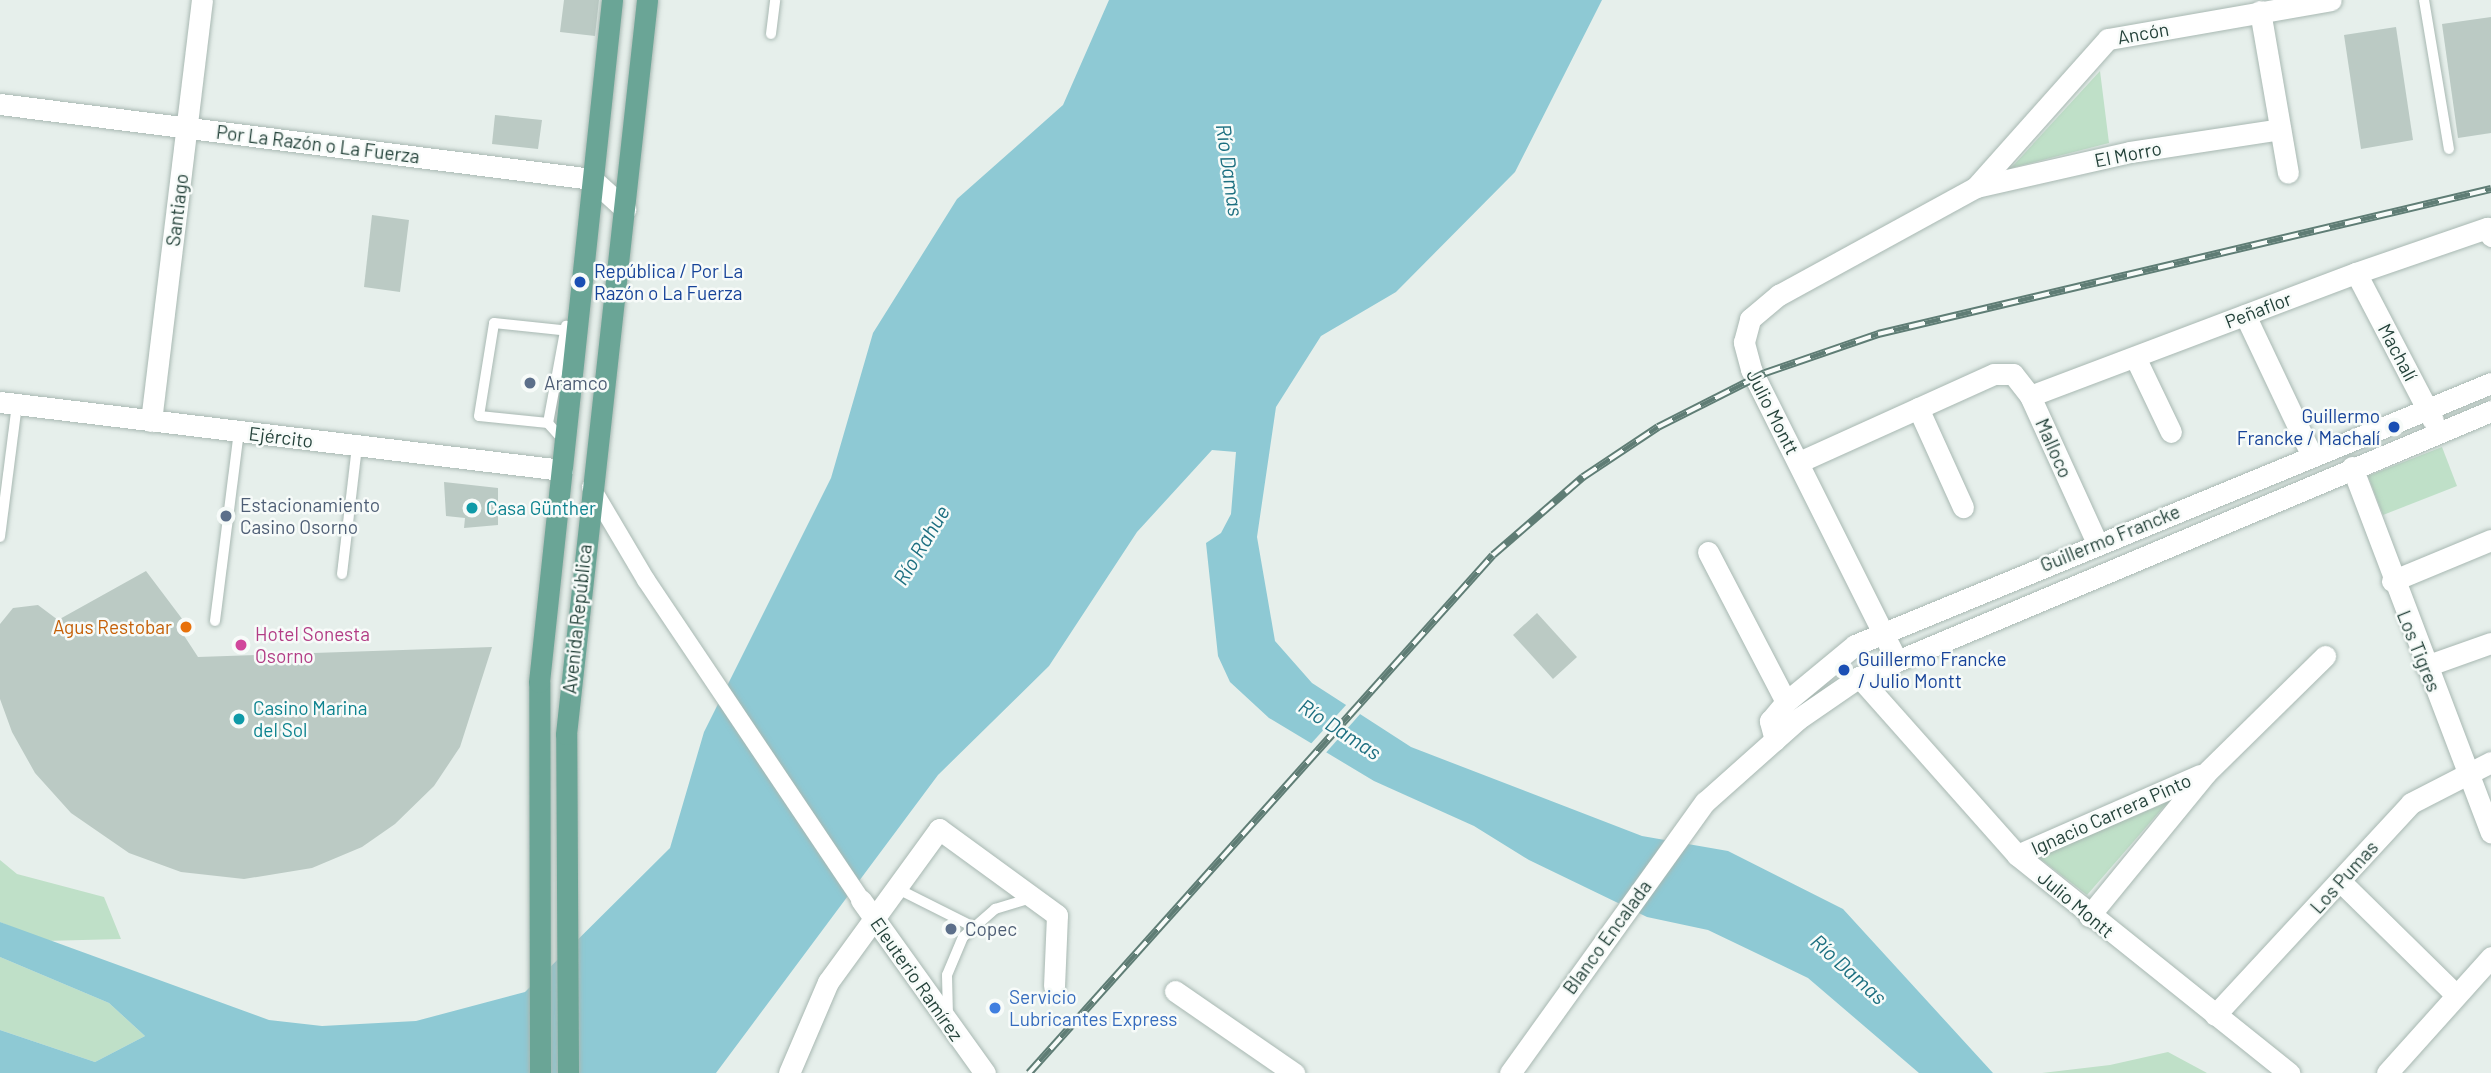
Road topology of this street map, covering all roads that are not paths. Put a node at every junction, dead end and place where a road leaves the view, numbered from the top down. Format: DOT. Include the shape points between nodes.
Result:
graph roads {
  1 [pos="202,0"];
  2 [pos="612,0"];
  3 [pos="647,0"];
  4 [pos="775,0"];
  5 [pos="2331,0"];
  6 [pos="2424,0"];
  7 [pos="2260,11"];
  8 [pos="771,34"];
  9 [pos="0,104"];
  10 [pos="187,127"];
  11 [pos="2280,129"];
  12 [pos="2449,149"];
  13 [pos="2288,173"];
  14 [pos="592,179"];
  15 [pos="1976,187"];
  16 [pos="625,209"];
  17 [pos="2489,232"];
  18 [pos="2356,273"];
  19 [pos="578,315"];
  20 [pos="2245,315"];
  21 [pos="561,330"];
  22 [pos="2135,357"];
  23 [pos="2491,383"];
  24 [pos="2031,397"];
  25 [pos="8,403"];
  26 [pos="1918,408"];
  27 [pos="2428,409"];
  28 [pos="2491,411"];
  29 [pos="151,421"];
  30 [pos="548,423"];
  31 [pos="239,432"];
  32 [pos="2171,432"];
  33 [pos="2440,432"];
  34 [pos="565,442"];
  35 [pos="357,447"];
  36 [pos="2312,456"];
  37 [pos="1799,462"];
  38 [pos="2352,467"];
  39 [pos="562,470"];
  40 [pos="590,486"];
  41 [pos="1963,507"];
  42 [pos="0,537"];
  43 [pos="2491,540"];
  44 [pos="2097,543"];
  45 [pos="1708,552"];
  46 [pos="342,574"];
  47 [pos="2392,581"];
  48 [pos="215,621"];
  49 [pos="1883,632"];
  50 [pos="2491,643"];
  51 [pos="2325,656"];
  52 [pos="1897,661"];
  53 [pos="2426,666"];
  54 [pos="1859,677"];
  55 [pos="1786,702"];
  56 [pos="1775,740"];
  57 [pos="2491,762"];
  58 [pos="2468,772"];
  59 [pos="2206,773"];
  60 [pos="1705,802"];
  61 [pos="2491,832"];
  62 [pos="2017,855"];
  63 [pos="2341,882"];
  64 [pos="898,889"];
  65 [pos="1032,897"];
  66 [pos="861,900"];
  67 [pos="2089,916"];
  68 [pos="876,921"];
  69 [pos="972,926"];
  70 [pos="2491,957"];
  71 [pos="1054,986"];
  72 [pos="1175,992"];
  73 [pos="2456,995"];
  74 [pos="2215,1015"];
  75 [pos="948,1022"];
  76 [pos="979,1068"];
  77 [pos="540,1073"];
  78 [pos="568,1073"];
  79 [pos="789,1073"];
  80 [pos="1294,1073"];
  81 [pos="1510,1073"];
  82 [pos="2289,1073"];
  83 [pos="2387,1073"];
  1 -- 10 [label="street, Santiago"];
  2 -- 14 [label="main road, Avenida República"];
  3 -- 16 [label="main road, Avenida República"];
  4 -- 8 [label="lane"];
  5 -- 7 [label="street, Ancón"];
  6 -- 12 [label="lane"];
  7 -- 11 [label="street"];
  7 -- 15 [label="street, Ancón" via="2108,39"];
  9 -- 10 [label="street, Por La Razón o La Fuerza"];
  10 -- 14 [label="street, Por La Razón o La Fuerza"];
  10 -- 29 [label="street, Santiago"];
  11 -- 13 [label="street"];
  11 -- 15 [label="street, El Morro" via="2130,152"];
  14 -- 16 [label="street"];
  14 -- 19 [label="main road, Avenida República"];
  15 -- 37 [label="street, Julio Montt" via="1779,295 1750,319 1746,356"];
  16 -- 40 [label="main road, Avenida República"];
  17 -- 18 [label="street, Peñaflor"];
  18 -- 20 [label="street, Peñaflor"];
  18 -- 27 [label="street, Machalí"];
  19 -- 21 [label="lane"];
  19 -- 34 [label="main road, Avenida República"];
  20 -- 22 [label="street, Peñaflor"];
  20 -- 36 [label="street"];
  21 -- 30 [label="lane"];
  21 -- 30 [label="lane" via="494,323 479,416"];
  22 -- 24 [label="street, Peñaflor"];
  22 -- 32 [label="street"];
  23 -- 27 [label="street, Guillermo Francke"];
  24 -- 26 [label="street, Malloco" via="2013,373 1994,374"];
  24 -- 44 [label="street, Malloco"];
  25 -- 29 [label="street, Ejército"];
  25 -- 42 [label="lane"];
  26 -- 37 [label="street"];
  26 -- 41 [label="street"];
  27 -- 33 [label="street, Machalí"];
  27 -- 36 [label="street, Guillermo Francke"];
  28 -- 33 [label="street, Guillermo Francke"];
  29 -- 31 [label="street, Ejército"];
  30 -- 34 [label="lane"];
  31 -- 35 [label="street, Ejército"];
  31 -- 48 [label="lane"];
  33 -- 38 [label="street, Guillermo Francke"];
  34 -- 39 [label="main road, Avenida República"];
  35 -- 39 [label="street, Ejército"];
  35 -- 46 [label="lane"];
  36 -- 44 [label="street, Guillermo Francke"];
  37 -- 49 [label="street, Julio Montt"];
  38 -- 47 [label="street, Los Tigres"];
  38 -- 52 [label="street, Guillermo Francke"];
  39 -- 77 [label="main road, Avenida República" via="536,721"];
  40 -- 66 [label="street" via="646,580"];
  40 -- 78 [label="main road, Avenida República" via="566,734"];
  43 -- 47 [label="street"];
  44 -- 49 [label="street, Guillermo Francke"];
  45 -- 55 [label="street"];
  47 -- 53 [label="street, Los Tigres"];
  49 -- 52 [label="street, Julio Montt"];
  49 -- 55 [label="street, Guillermo Francke" via="1855,645"];
  50 -- 53 [label="street"];
  51 -- 59 [label="street, Ignacio Carrera Pinto"];
  52 -- 54 [label="street, Guillermo Francke"];
  53 -- 58 [label="street, Los Tigres"];
  54 -- 56 [label="street, Guillermo Francke"];
  54 -- 62 [label="street, Julio Montt"];
  55 -- 56 [label="street, Guillermo Francke" via="1770,721"];
  56 -- 60 [label="street, Guillermo Francke"];
  57 -- 58 [label="street, Los Pumas"];
  58 -- 61 [label="street, Los Tigres"];
  58 -- 63 [label="street, Los Pumas" via="2411,803"];
  59 -- 62 [label="street, Ignacio Carrera Pinto"];
  59 -- 67 [label="street, Ignacio Carrera Pinto"];
  60 -- 81 [label="street, Blanco Encalada"];
  62 -- 67 [label="street, Julio Montt"];
  63 -- 73 [label="street"];
  63 -- 74 [label="street, Los Pumas"];
  64 -- 65 [label="street" via="939,829"];
  64 -- 68 [label="street"];
  64 -- 69 [label="lane"];
  65 -- 69 [label="lane" via="995,909"];
  65 -- 71 [label="street" via="1057,915"];
  66 -- 68 [label="street, Eleuterio Ramírez"];
  67 -- 74 [label="street, Julio Montt"];
  68 -- 75 [label="street, Eleuterio Ramírez"];
  68 -- 79 [label="street" via="828,982"];
  69 -- 75 [label="lane" via="951,961"];
  70 -- 73 [label="street"];
  72 -- 80 [label="street"];
  73 -- 83 [label="street"];
  74 -- 82 [label="street, Julio Montt"];
  75 -- 76 [label="street, Eleuterio Ramírez"];
}
